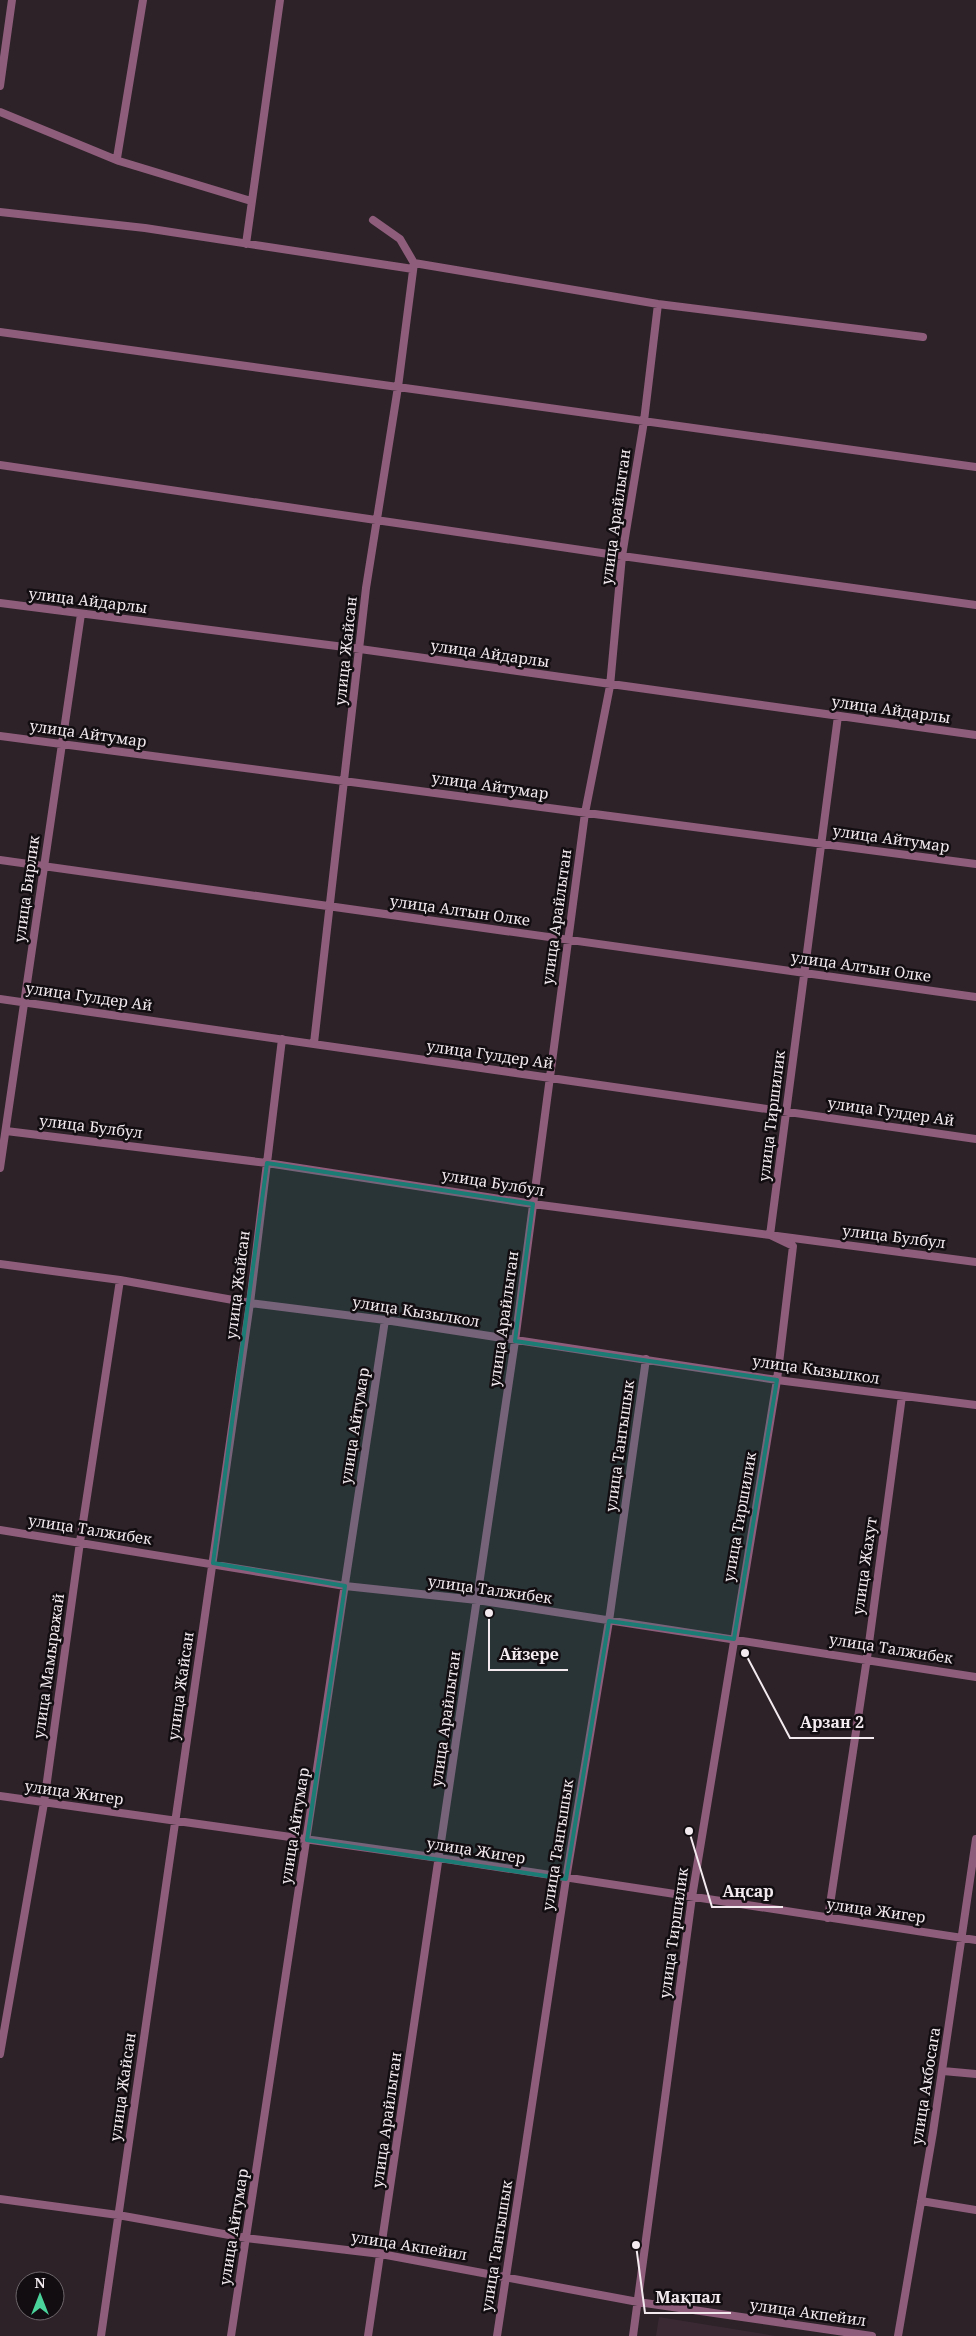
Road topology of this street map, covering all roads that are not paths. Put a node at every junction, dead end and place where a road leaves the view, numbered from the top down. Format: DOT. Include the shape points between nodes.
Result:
graph roads {
  1 [pos="12,0"];
  2 [pos="143,0"];
  3 [pos="280,0"];
  4 [pos="0,86"];
  5 [pos="0,112"];
  6 [pos="117,158"];
  7 [pos="251,201"];
  8 [pos="0,212"];
  9 [pos="373,220"];
  10 [pos="246,244"];
  11 [pos="413,266"];
  12 [pos="658,304"];
  13 [pos="0,332"];
  14 [pos="923,337"];
  15 [pos="398,387"];
  16 [pos="644,421"];
  17 [pos="0,465"];
  18 [pos="976,467"];
  19 [pos="376,520"];
  20 [pos="622,556"];
  21 [pos="0,603"];
  22 [pos="976,605"];
  23 [pos="81,614"];
  24 [pos="360,649"];
  25 [pos="610,686"];
  26 [pos="838,716"];
  27 [pos="976,735"];
  28 [pos="0,736"];
  29 [pos="62,744"];
  30 [pos="346,781"];
  31 [pos="585,813"];
  32 [pos="821,844"];
  33 [pos="0,860"];
  34 [pos="976,864"];
  35 [pos="44,866"];
  36 [pos="331,906"];
  37 [pos="567,940"];
  38 [pos="805,972"];
  39 [pos="976,996"];
  40 [pos="0,999"];
  41 [pos="25,1002"];
  42 [pos="282,1039"];
  43 [pos="314,1043"];
  44 [pos="549,1077"];
  45 [pos="786,1111"];
  46 [pos="6,1131"];
  47 [pos="976,1138"];
  48 [pos="267,1163"];
  49 [pos="0,1168"];
  50 [pos="533,1204"];
  51 [pos="770,1235"];
  52 [pos="976,1262"];
  53 [pos="0,1264"];
  54 [pos="120,1280"];
  55 [pos="250,1303"];
  56 [pos="385,1320"];
  57 [pos="516,1341"];
  58 [pos="646,1359"];
  59 [pos="777,1380"];
  60 [pos="902,1396"];
  61 [pos="976,1406"];
  62 [pos="0,1530"];
  63 [pos="80,1542"];
  64 [pos="213,1563"];
  65 [pos="344,1586"];
  66 [pos="477,1600"];
  67 [pos="609,1621"];
  68 [pos="734,1639"];
  69 [pos="867,1658"];
  70 [pos="976,1677"];
  71 [pos="0,1796"];
  72 [pos="44,1803"];
  73 [pos="175,1820"];
  74 [pos="976,1839"];
  75 [pos="307,1840"];
  76 [pos="439,1858"];
  77 [pos="566,1879"];
  78 [pos="692,1897"];
  79 [pos="828,1918"];
  80 [pos="961,1937"];
  81 [pos="976,1940"];
  82 [pos="0,2054"];
  83 [pos="942,2071"];
  84 [pos="976,2074"];
  85 [pos="0,2199"];
  86 [pos="920,2201"];
  87 [pos="976,2210"];
  88 [pos="118,2215"];
  89 [pos="246,2238"];
  90 [pos="381,2254"];
  91 [pos="507,2277"];
  92 [pos="638,2302"];
  93 [pos="100,2336"];
  94 [pos="231,2336"];
  95 [pos="368,2336"];
  96 [pos="497,2336"];
  97 [pos="633,2336"];
  98 [pos="872,2336"];
  99 [pos="898,2336"];
  1 -- 4 [label="street"];
  2 -- 6 [label="street"];
  3 -- 7 [label="street"];
  5 -- 6 [label="street"];
  6 -- 7 [label="street"];
  7 -- 10 [label="street"];
  8 -- 10 [label="street" via="145,228"];
  9 -- 11 [label="street" via="400,239"];
  10 -- 11 [label="street"];
  11 -- 12 [label="street"];
  11 -- 15 [label="street, улица Жайсан"];
  12 -- 14 [label="street"];
  12 -- 16 [label="street, улица Арайлытан"];
  13 -- 15 [label="street"];
  15 -- 16 [label="street"];
  15 -- 19 [label="street, улица Жайсан"];
  16 -- 18 [label="street"];
  16 -- 20 [label="street, улица Арайлытан"];
  17 -- 19 [label="street"];
  19 -- 20 [label="street"];
  19 -- 24 [label="street, улица Жайсан"];
  20 -- 22 [label="street"];
  20 -- 25 [label="street, улица Арайлытан"];
  21 -- 23 [label="street, улица Айдарлы"];
  23 -- 24 [label="street, улица Айдарлы"];
  23 -- 29 [label="street, улица Бирлик"];
  24 -- 25 [label="street, улица Айдарлы"];
  24 -- 30 [label="street, улица Жайсан"];
  25 -- 26 [label="street, улица Айдарлы"];
  25 -- 31 [label="street, улица Арайлытан"];
  26 -- 27 [label="street, улица Айдарлы"];
  26 -- 32 [label="street, улица Тиршилик"];
  28 -- 29 [label="street, улица Айтумар"];
  29 -- 30 [label="street, улица Айтумар"];
  29 -- 35 [label="street, улица Бирлик"];
  30 -- 31 [label="street, улица Айтумар"];
  30 -- 36 [label="street, улица Жайсан"];
  31 -- 32 [label="street, улица Айтумар"];
  31 -- 37 [label="street, улица Арайлытан"];
  32 -- 34 [label="street, улица Айтумар"];
  32 -- 38 [label="street, улица Тиршилик"];
  33 -- 35 [label="street, улица Алтын Олке"];
  35 -- 36 [label="street, улица Алтын Олке"];
  35 -- 41 [label="street, улица Бирлик"];
  36 -- 37 [label="street, улица Алтын Олке"];
  36 -- 43 [label="street, улица Жайсан"];
  37 -- 38 [label="street, улица Алтын Олке"];
  37 -- 44 [label="street, улица Арайлытан"];
  38 -- 39 [label="street, улица Алтын Олке"];
  38 -- 45 [label="street, улица Тиршилик"];
  40 -- 41 [label="street, улица Гулдер Ай"];
  41 -- 42 [label="street, улица Гулдер Ай"];
  41 -- 46 [label="street, улица Бирлик"];
  42 -- 43 [label="street, улица Гулдер Ай"];
  42 -- 48 [label="street, улица Жайсан"];
  43 -- 44 [label="street, улица Гулдер Ай"];
  44 -- 45 [label="street, улица Гулдер Ай"];
  44 -- 50 [label="street, улица Арайлытан"];
  45 -- 47 [label="street, улица Гулдер Ай"];
  45 -- 51 [label="street, улица Тиршилик"];
  46 -- 48 [label="street, улица Булбул"];
  46 -- 49 [label="street, улица Бирлик"];
  48 -- 50 [label="street, улица Булбул"];
  48 -- 55 [label="street, улица Жайсан"];
  50 -- 51 [label="street, улица Булбул"];
  50 -- 57 [label="street, улица Арайлытан"];
  51 -- 52 [label="street, улица Булбул"];
  51 -- 59 [label="street, улица Тиршилик" via="793,1246"];
  53 -- 54 [label="street, улица Кызылкол"];
  54 -- 55 [label="street, улица Кызылкол"];
  54 -- 63 [label="street, улица Мамыражай"];
  55 -- 56 [label="street, улица Кызылкол"];
  55 -- 64 [label="street, улица Жайсан"];
  56 -- 57 [label="street, улица Кызылкол"];
  56 -- 65 [label="street, улица Айтумар"];
  57 -- 58 [label="street, улица Кызылкол"];
  57 -- 66 [label="street, улица Арайлытан"];
  58 -- 59 [label="street, улица Кызылкол"];
  58 -- 67 [label="street, улица Тангышык"];
  59 -- 60 [label="street, улица Кызылкол"];
  59 -- 68 [label="street, улица Тиршилик"];
  60 -- 61 [label="street, улица Кызылкол"];
  60 -- 69 [label="street, улица Жахут"];
  62 -- 63 [label="street, улица Талжибек"];
  63 -- 64 [label="street, улица Талжибек"];
  63 -- 72 [label="street, улица Мамыражай"];
  64 -- 65 [label="street, улица Талжибек"];
  64 -- 73 [label="street, улица Жайсан"];
  65 -- 66 [label="street, улица Талжибек"];
  65 -- 75 [label="street, улица Айтумар"];
  66 -- 67 [label="street, улица Талжибек"];
  66 -- 76 [label="street, улица Арайлытан"];
  67 -- 68 [label="street, улица Талжибек"];
  67 -- 77 [label="street, улица Тангышык"];
  68 -- 69 [label="street, улица Талжибек"];
  68 -- 78 [label="street, улица Тиршилик"];
  69 -- 70 [label="street, улица Талжибек"];
  69 -- 79 [label="street, улица Жахут"];
  71 -- 72 [label="street, улица Жигер"];
  72 -- 73 [label="street, улица Жигер"];
  72 -- 82 [label="street, улица Мамыражай"];
  73 -- 75 [label="street, улица Жигер"];
  73 -- 88 [label="street, улица Жайсан"];
  74 -- 80 [label="street, улица Акбосага"];
  75 -- 76 [label="street, улица Жигер"];
  75 -- 89 [label="street, улица Айтумар"];
  76 -- 77 [label="street, улица Жигер"];
  76 -- 90 [label="street, улица Арайлытан"];
  77 -- 78 [label="street, улица Жигер"];
  77 -- 91 [label="street, улица Тангышык"];
  78 -- 79 [label="street, улица Жигер"];
  78 -- 92 [label="street, улица Тиршилик"];
  79 -- 80 [label="street, улица Жигер"];
  80 -- 81 [label="street, улица Жигер"];
  80 -- 83 [label="street, улица Акбосага"];
  83 -- 84 [label="street"];
  83 -- 86 [label="street, улица Акбосага"];
  85 -- 88 [label="street, улица Акпейил"];
  86 -- 87 [label="street"];
  86 -- 99 [label="street, улица Акбосага"];
  88 -- 89 [label="street, улица Акпейил"];
  88 -- 93 [label="street, улица Жайсан"];
  89 -- 90 [label="street, улица Акпейил"];
  89 -- 94 [label="street, улица Айтумар"];
  90 -- 91 [label="street, улица Акпейил"];
  90 -- 95 [label="street, улица Арайлытан"];
  91 -- 92 [label="street, улица Акпейил"];
  91 -- 96 [label="street, улица Тангышык"];
  92 -- 97 [label="street, улица Тиршилик"];
  92 -- 98 [label="street, улица Акпейил"];
}
